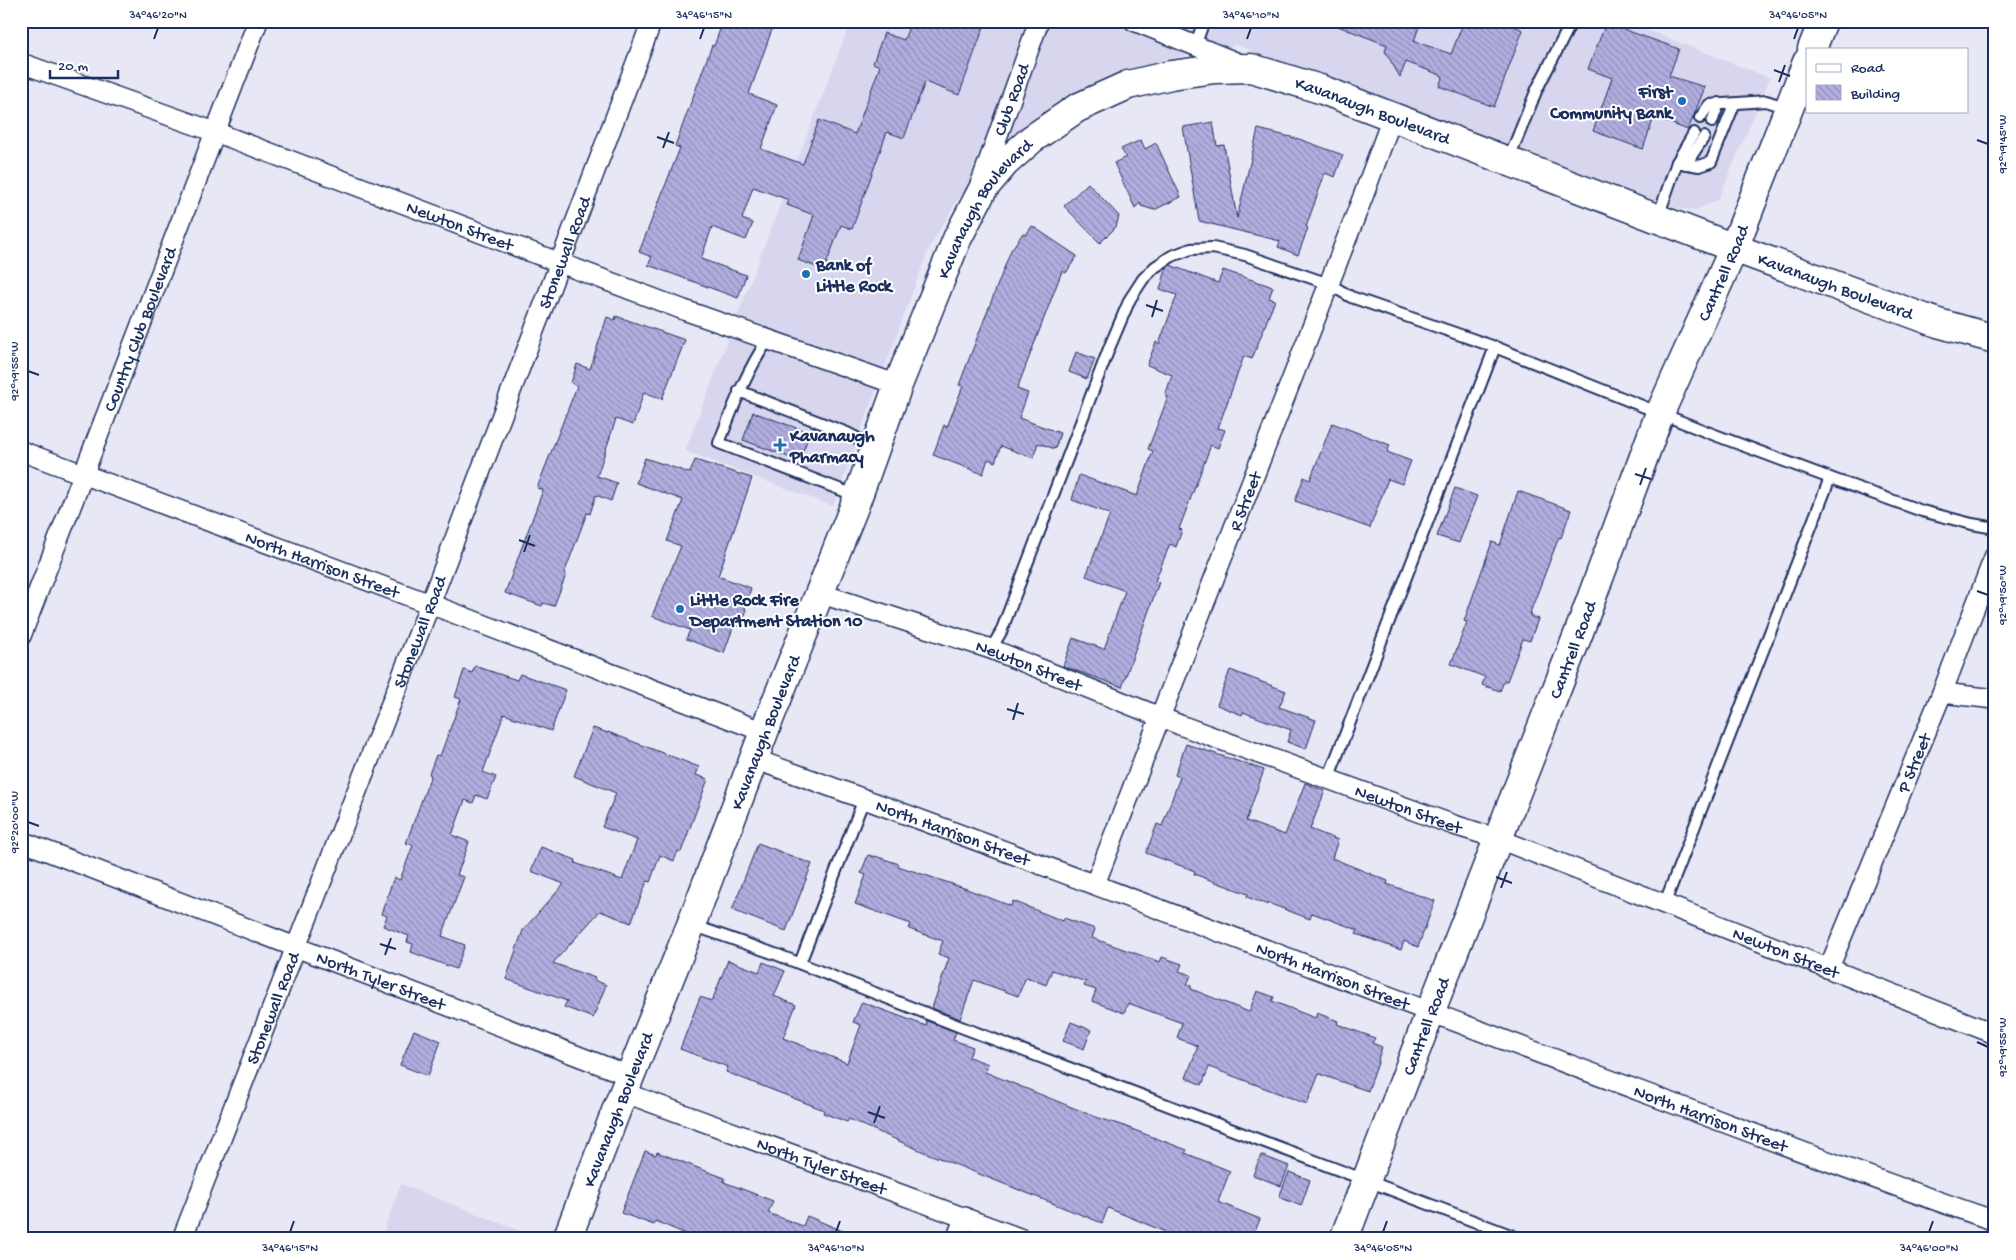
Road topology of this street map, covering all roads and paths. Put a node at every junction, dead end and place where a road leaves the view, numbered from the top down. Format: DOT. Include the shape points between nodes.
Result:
graph roads {
  1 [pos="258,21"];
  2 [pos="652,21"];
  3 [pos="1039,21"];
  4 [pos="1134,21"];
  5 [pos="1204,21"];
  6 [pos="1572,21"];
  7 [pos="1823,21"];
  8 [pos="1195,46"];
  9 [pos="1812,48"];
  10 [pos="21,63"];
  11 [pos="1806,65"];
  12 [pos="1251,68"];
  13 [pos="1720,103"];
  14 [pos="1734,104"];
  15 [pos="1789,108"];
  16 [pos="1392,118"];
  17 [pos="1700,118"];
  18 [pos="1712,122"];
  19 [pos="215,132"];
  20 [pos="1694,133"];
  21 [pos="1704,137"];
  22 [pos="1508,161"];
  23 [pos="1682,163"];
  24 [pos="974,205"];
  25 [pos="1657,218"];
  26 [pos="1734,248"];
  27 [pos="561,263"];
  28 [pos="1329,284"];
  29 [pos="768,338"];
  30 [pos="1995,339"];
  31 [pos="1495,347"];
  32 [pos="898,385"];
  33 [pos="739,391"];
  34 [pos="1660,413"];
  35 [pos="875,447"];
  36 [pos="21,452"];
  37 [pos="85,474"];
  38 [pos="1830,478"];
  39 [pos="858,496"];
  40 [pos="1995,528"];
  41 [pos="1995,555"];
  42 [pos="819,593"];
  43 [pos="430,604"];
  44 [pos="21,636"];
  45 [pos="991,649"];
  46 [pos="1942,693"];
  47 [pos="1995,699"];
  48 [pos="1160,717"];
  49 [pos="764,732"];
  50 [pos="754,759"];
  51 [pos="1328,779"];
  52 [pos="864,799"];
  53 [pos="1499,839"];
  54 [pos="21,841"];
  55 [pos="1095,884"];
  56 [pos="1664,905"];
  57 [pos="691,925"];
  58 [pos="296,948"];
  59 [pos="800,963"];
  60 [pos="1830,968"];
  61 [pos="1430,1012"];
  62 [pos="1995,1034"];
  63 [pos="627,1084"];
  64 [pos="1367,1181"];
  65 [pos="965,1217"];
  66 [pos="1995,1221"];
  67 [pos="182,1239"];
  68 [pos="567,1239"];
  69 [pos="956,1239"];
  70 [pos="1022,1239"];
  71 [pos="1344,1239"];
  72 [pos="1521,1239"];
  1 -- 19 [label="street, Country Club Boulevard"];
  2 -- 27 [label="street, Stonewall Road"];
  3 -- 24 [label="street, Club Road"];
  4 -- 8 [label="street"];
  5 -- 8 [label="lane"];
  6 -- 22 [label="lane" via="1538,89"];
  7 -- 9 [label="street"];
  8 -- 12 [label="street"];
  10 -- 19 [label="street, Newton Street"];
  11 -- 15 [label="street, Cantrell Road"];
  12 -- 16 [label="street, Kavanaugh Boulevard" via="1320,89"];
  12 -- 24 [label="street, Kavanaugh Boulevard" via="1171,75 1128,85 1094,99 1032,140 1006,163"];
  13 -- 14 [label="lane"];
  13 -- 17 [label="lane" via="1709,105"];
  13 -- 18 [label="lane"];
  14 -- 15 [label="lane" via="1766,101"];
  14 -- 23 [label="lane" via="1712,162 1699,166"];
  15 -- 26 [label="street, Cantrell Road"];
  16 -- 22 [label="street, Kavanaugh Boulevard"];
  16 -- 28 [label="street, R Street"];
  19 -- 27 [label="street, Newton Street"];
  19 -- 37 [label="street, Country Club Boulevard"];
  20 -- 23 [label="lane"];
  21 -- 23 [label="lane"];
  22 -- 25 [label="street, Kavanaugh Boulevard"];
  23 -- 25 [label="lane"];
  24 -- 32 [label="street, Kavanaugh Boulevard"];
  25 -- 26 [label="street, Kavanaugh Boulevard"];
  26 -- 30 [label="street, Kavanaugh Boulevard" via="1938,323"];
  26 -- 34 [label="street, Cantrell Road"];
  27 -- 29 [label="street, Newton Street"];
  27 -- 43 [label="street, Stonewall Road"];
  28 -- 31 [label="lane" via="1351,297"];
  28 -- 45 [label="lane" via="1246,255 1213,248 1191,249 1172,256 1143,279 1130,299 1110,346 1002,632"];
  28 -- 48 [label="street, R Street"];
  29 -- 32 [label="street, Newton Street"];
  29 -- 33 [label="lane"];
  31 -- 34 [label="lane"];
  31 -- 51 [label="lane"];
  32 -- 35 [label="street, Kavanaugh Boulevard"];
  33 -- 35 [label="lane"];
  33 -- 39 [label="lane" via="719,443"];
  34 -- 38 [label="lane"];
  34 -- 53 [label="street, Cantrell Road"];
  35 -- 39 [label="street, Kavanaugh Boulevard"];
  36 -- 37 [label="street, North Harrison Street"];
  37 -- 43 [label="street, North Harrison Street"];
  37 -- 44 [label="street, Country Club Boulevard"];
  38 -- 40 [label="lane" via="1922,511"];
  38 -- 56 [label="lane"];
  39 -- 42 [label="street, Kavanaugh Boulevard"];
  41 -- 46 [label="street, P Street"];
  42 -- 45 [label="street, Newton Street"];
  42 -- 49 [label="street, Kavanaugh Boulevard"];
  43 -- 49 [label="street, North Harrison Street"];
  43 -- 58 [label="street, Stonewall Road"];
  45 -- 48 [label="street, Newton Street"];
  46 -- 47 [label="street"];
  46 -- 60 [label="street, P Street"];
  48 -- 51 [label="street, Newton Street"];
  48 -- 55 [label="street, R Street"];
  49 -- 50 [label="street, Kavanaugh Boulevard"];
  50 -- 52 [label="street, North Harrison Street"];
  50 -- 57 [label="street, Kavanaugh Boulevard"];
  51 -- 53 [label="street, Newton Street"];
  52 -- 55 [label="street, North Harrison Street"];
  52 -- 59 [label="lane"];
  53 -- 56 [label="street, Newton Street"];
  53 -- 61 [label="street, Cantrell Road"];
  54 -- 58 [label="street, North Tyler Street"];
  55 -- 61 [label="street, North Harrison Street"];
  56 -- 60 [label="street, Newton Street"];
  57 -- 59 [label="lane"];
  57 -- 63 [label="street, Kavanaugh Boulevard"];
  58 -- 63 [label="street, North Tyler Street"];
  58 -- 67 [label="street, Stonewall Road"];
  59 -- 64 [label="lane"];
  60 -- 62 [label="street, Newton Street"];
  61 -- 64 [label="street, Cantrell Road"];
  61 -- 66 [label="street, North Harrison Street" via="1899,1189"];
  63 -- 65 [label="street, North Tyler Street"];
  63 -- 68 [label="street, Kavanaugh Boulevard"];
  64 -- 71 [label="street, Cantrell Road"];
  64 -- 72 [label="lane"];
  65 -- 69 [label="street"];
  65 -- 70 [label="street, North Tyler Street"];
}
